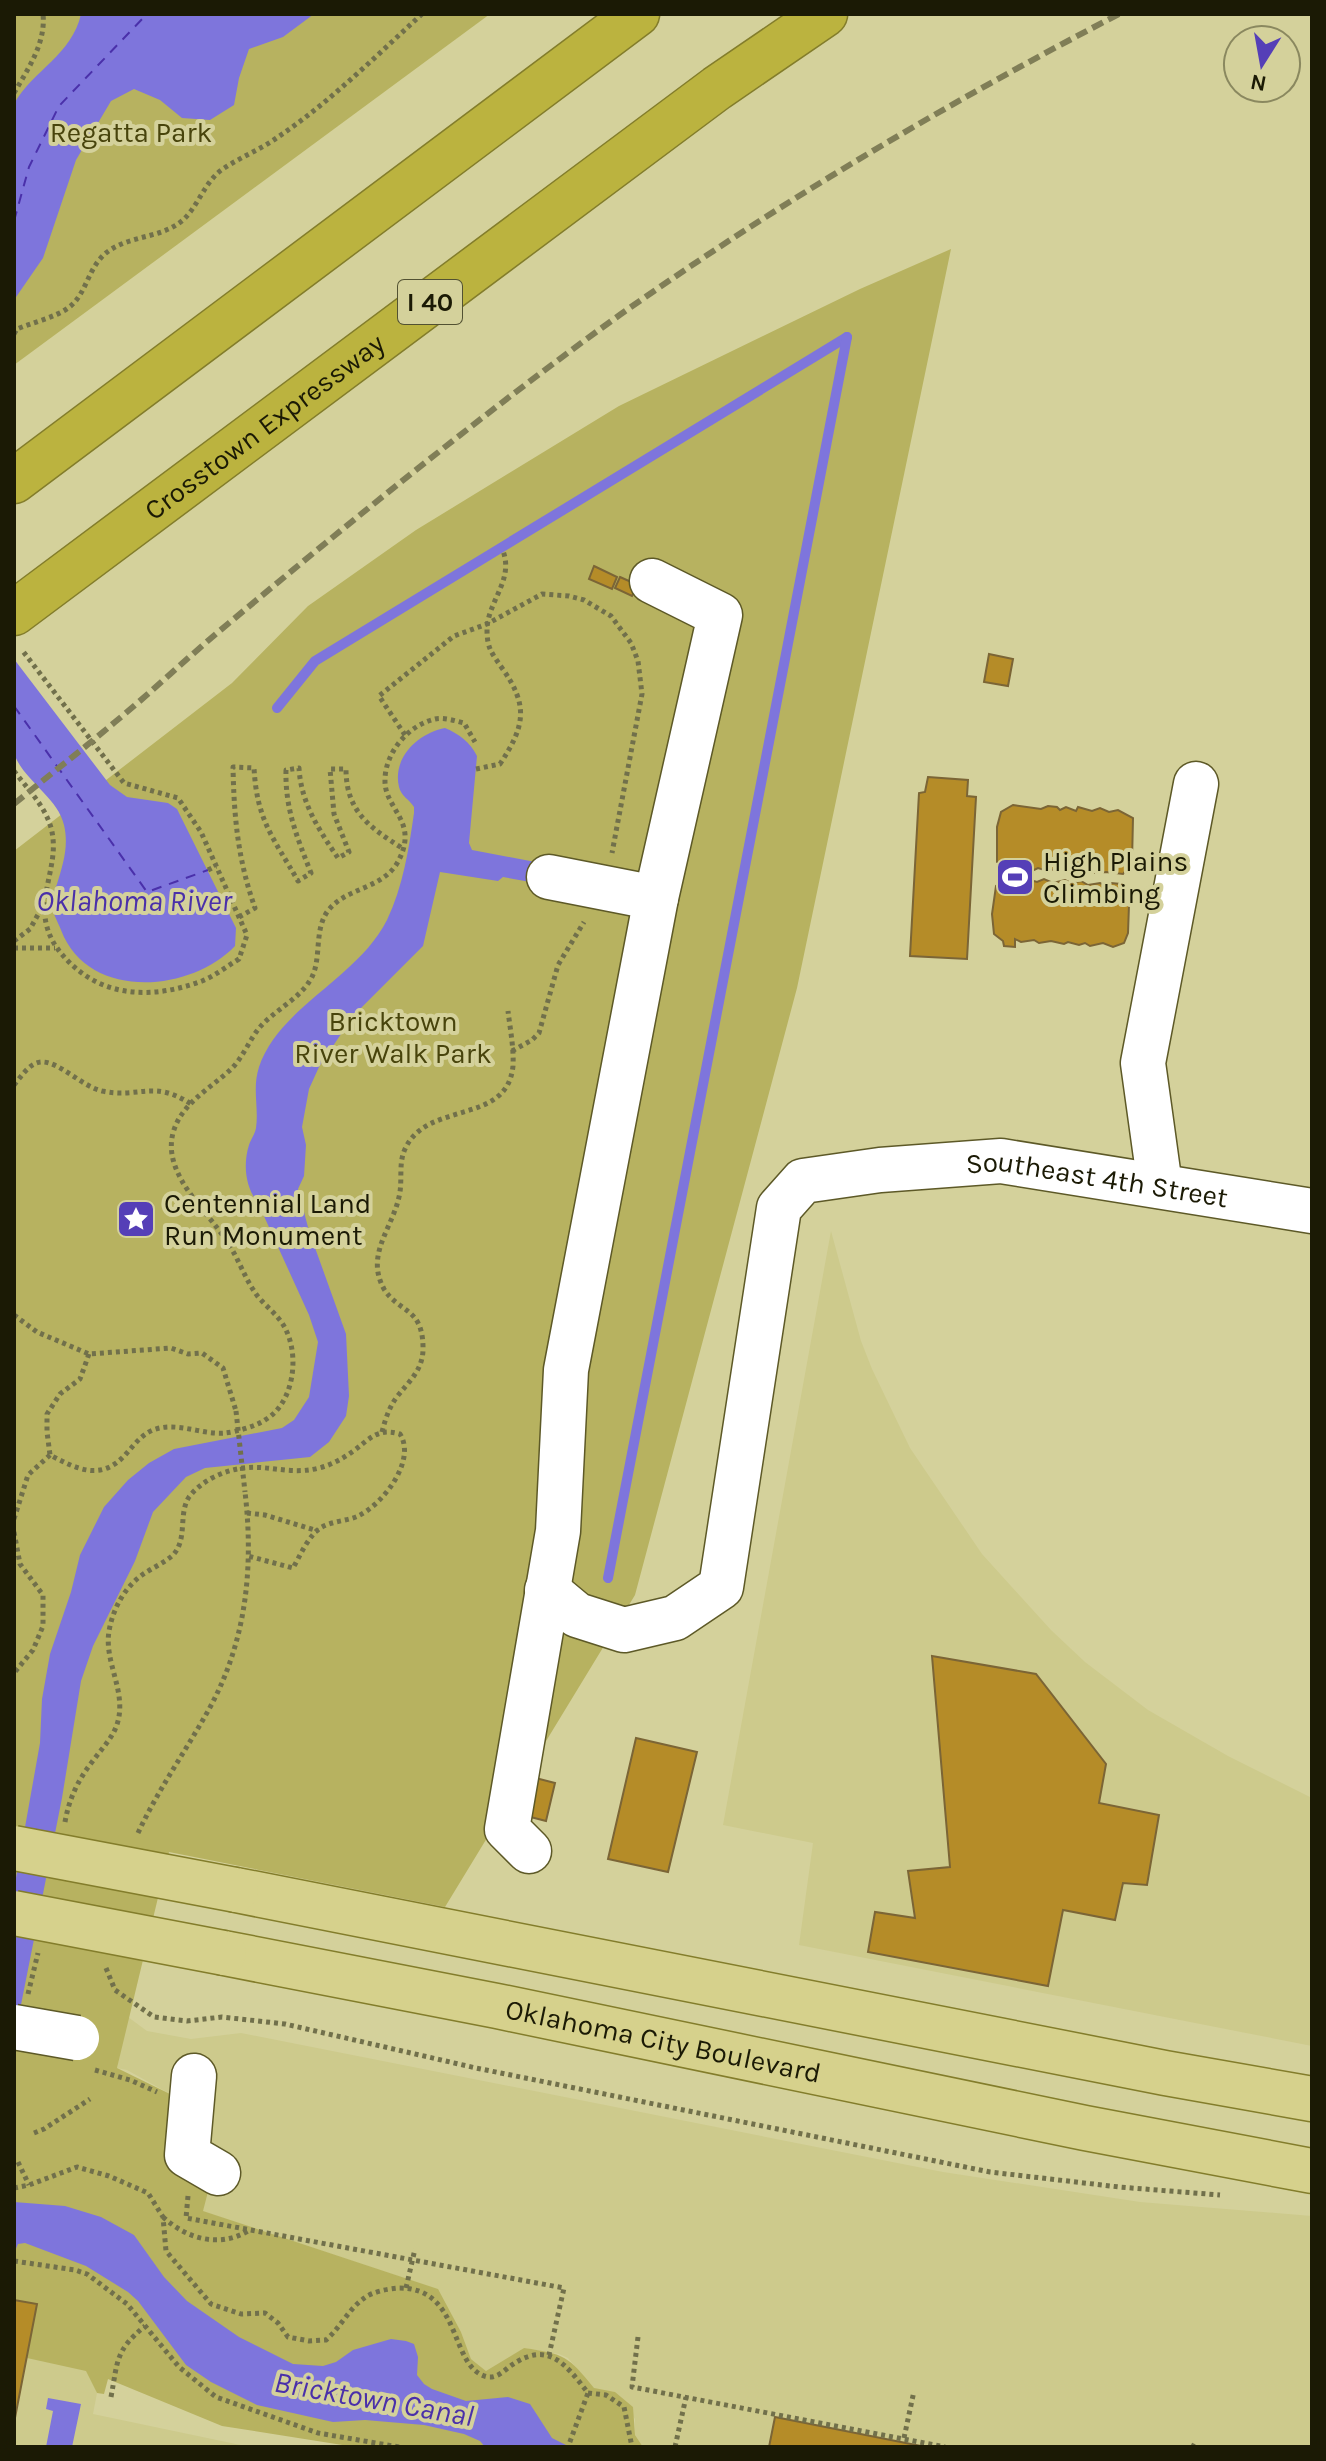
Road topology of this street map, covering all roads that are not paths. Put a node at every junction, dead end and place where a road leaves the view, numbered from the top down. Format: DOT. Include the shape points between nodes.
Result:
graph roads {
  1 [pos="637,14"];
  2 [pos="825,14"];
  3 [pos="14,481"];
  4 [pos="652,581"];
  5 [pos="26,604"];
  6 [pos="1196,784"];
  7 [pos="549,877"];
  8 [pos="656,898"];
  9 [pos="1160,1186"];
  10 [pos="1312,1211"];
  11 [pos="547,1590"];
  12 [pos="14,1848"];
  13 [pos="529,1851"];
  14 [pos="27,1929"];
  15 [pos="21,2011"];
  16 [pos="84,2053"];
  17 [pos="181,2088"];
  18 [pos="1312,2099"];
  19 [pos="1312,2171"];
  20 [pos="203,2183"];
  1 -- 3 [label="highway"];
  2 -- 5 [label="highway, Crosstown Expressway / I 40" via="705,97"];
  4 -- 8 [label="street" via="720,615"];
  6 -- 9 [label="street" via="1143,1063"];
  7 -- 8 [label="street"];
  8 -- 11 [label="street" via="566,1370 558,1531"];
  9 -- 10 [label="street, Southeast 4th Street"];
  9 -- 11 [label="street, Southeast 4th Street" via="1001,1161 803,1181 779,1208 721,1587 675,1618 624,1630 577,1615"];
  11 -- 13 [label="street" via="507,1829"];
  12 -- 18 [label="main road, bridge"];
  14 -- 19 [label="main road, Oklahoma City Boulevard, bridge" via="224,1953"];
  15 -- 16 [label="street, bridge"];
  17 -- 20 [label="street" via="187,2155"];
}
